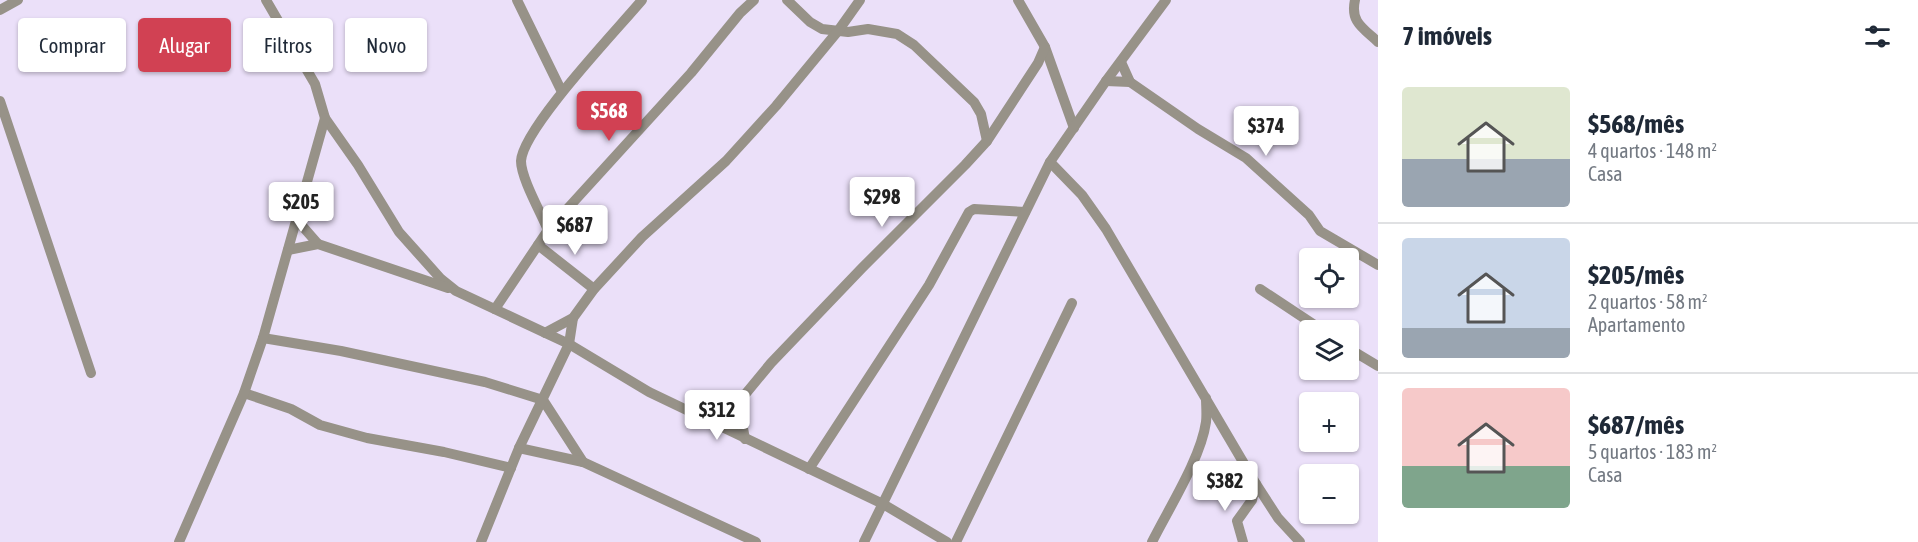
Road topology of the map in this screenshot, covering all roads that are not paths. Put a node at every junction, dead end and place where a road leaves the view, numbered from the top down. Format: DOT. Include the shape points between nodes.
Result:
graph roads {
  1 [pos="18,0"];
  2 [pos="266,0"];
  3 [pos="517,0"];
  4 [pos="642,0"];
  5 [pos="754,0"];
  6 [pos="787,0"];
  7 [pos="860,0"];
  8 [pos="1018,0"];
  9 [pos="1150,0"];
  10 [pos="1166,0"];
  11 [pos="1355,0"];
  12 [pos="0,10"];
  13 [pos="1156,10"];
  14 [pos="852,11"];
  15 [pos="868,29"];
  16 [pos="838,31"];
  17 [pos="1378,42"];
  18 [pos="1045,46"];
  19 [pos="1121,62"];
  20 [pos="1038,63"];
  21 [pos="1051,64"];
  22 [pos="1106,81"];
  23 [pos="1130,82"];
  24 [pos="562,92"];
  25 [pos="0,101"];
  26 [pos="326,118"];
  27 [pos="1074,128"];
  28 [pos="987,141"];
  29 [pos="1050,162"];
  30 [pos="1025,212"];
  31 [pos="297,220"];
  32 [pos="548,230"];
  33 [pos="318,244"];
  34 [pos="538,245"];
  35 [pos="288,250"];
  36 [pos="1378,265"];
  37 [pos="594,289"];
  38 [pos="1260,289"];
  39 [pos="456,291"];
  40 [pos="1072,303"];
  41 [pos="495,309"];
  42 [pos="573,318"];
  43 [pos="1307,320"];
  44 [pos="545,333"];
  45 [pos="263,338"];
  46 [pos="569,344"];
  47 [pos="1359,355"];
  48 [pos="1378,366"];
  49 [pos="91,373"];
  50 [pos="244,393"];
  51 [pos="1206,398"];
  52 [pos="543,400"];
  53 [pos="738,402"];
  54 [pos="719,426"];
  55 [pos="745,440"];
  56 [pos="519,448"];
  57 [pos="583,462"];
  58 [pos="512,468"];
  59 [pos="809,469"];
  60 [pos="1256,484"];
  61 [pos="883,504"];
  62 [pos="737,538"];
  63 [pos="1298,541"];
  64 [pos="179,542"];
  65 [pos="481,542"];
  66 [pos="756,542"];
  67 [pos="864,542"];
  68 [pos="947,542"];
  69 [pos="956,542"];
  70 [pos="1152,542"];
  71 [pos="1243,542"];
  1 -- 12 [label="street"];
  2 -- 26 [label="street" via="315,84"];
  3 -- 24 [label="street"];
  4 -- 24 [label="street"];
  5 -- 32 [label="street"];
  6 -- 16 [label="street" via="822,30"];
  7 -- 14 [label="street"];
  8 -- 18 [label="street"];
  9 -- 13 [label="street"];
  10 -- 13 [label="street"];
  11 -- 17 [label="street" via="1352,12 1358,24"];
  13 -- 19 [label="street"];
  14 -- 15 [label="street"];
  14 -- 16 [label="street"];
  15 -- 16 [label="street"];
  15 -- 28 [label="street" via="897,34 929,57 974,102"];
  16 -- 37 [label="street" via="726,161 642,237"];
  18 -- 20 [label="street"];
  18 -- 21 [label="street"];
  19 -- 22 [label="street"];
  19 -- 23 [label="street"];
  20 -- 21 [label="street"];
  20 -- 28 [label="street"];
  21 -- 27 [label="street"];
  22 -- 23 [label="street"];
  22 -- 27 [label="street"];
  23 -- 36 [label="street" via="1246,158 1309,215 1320,231"];
  24 -- 32 [label="street" via="530,137 521,164"];
  25 -- 49 [label="street"];
  26 -- 31 [label="street"];
  26 -- 39 [label="street" via="399,232"];
  27 -- 29 [label="street"];
  28 -- 53 [label="street" via="771,363"];
  29 -- 30 [label="street"];
  29 -- 51 [label="street" via="1082,195 1106,229"];
  30 -- 59 [label="street" via="969,212 929,285"];
  30 -- 61 [label="street"];
  31 -- 33 [label="street"];
  31 -- 35 [label="street"];
  32 -- 34 [label="street"];
  33 -- 35 [label="street"];
  33 -- 39 [label="street"];
  34 -- 37 [label="street"];
  34 -- 41 [label="street"];
  35 -- 45 [label="street"];
  37 -- 42 [label="street"];
  38 -- 43 [label="street"];
  39 -- 41 [label="street"];
  40 -- 69 [label="street"];
  41 -- 44 [label="street"];
  42 -- 44 [label="street"];
  42 -- 46 [label="street"];
  44 -- 46 [label="street"];
  45 -- 50 [label="street"];
  45 -- 52 [label="street" via="485,382"];
  46 -- 52 [label="street"];
  46 -- 54 [label="street" via="649,392"];
  47 -- 48 [label="street"];
  50 -- 58 [label="street" via="283,406 320,425"];
  50 -- 64 [label="street"];
  51 -- 60 [label="street"];
  51 -- 70 [label="street" via="1202,440"];
  52 -- 56 [label="street"];
  52 -- 57 [label="street"];
  53 -- 54 [label="street"];
  53 -- 55 [label="street"];
  54 -- 55 [label="street"];
  55 -- 59 [label="street"];
  56 -- 57 [label="street"];
  56 -- 58 [label="street"];
  57 -- 62 [label="street"];
  58 -- 65 [label="street"];
  59 -- 61 [label="street"];
  60 -- 63 [label="street"];
  60 -- 71 [label="street" via="1252,500 1237,521"];
  61 -- 67 [label="street"];
  61 -- 68 [label="street"];
  62 -- 66 [label="street"];
}
